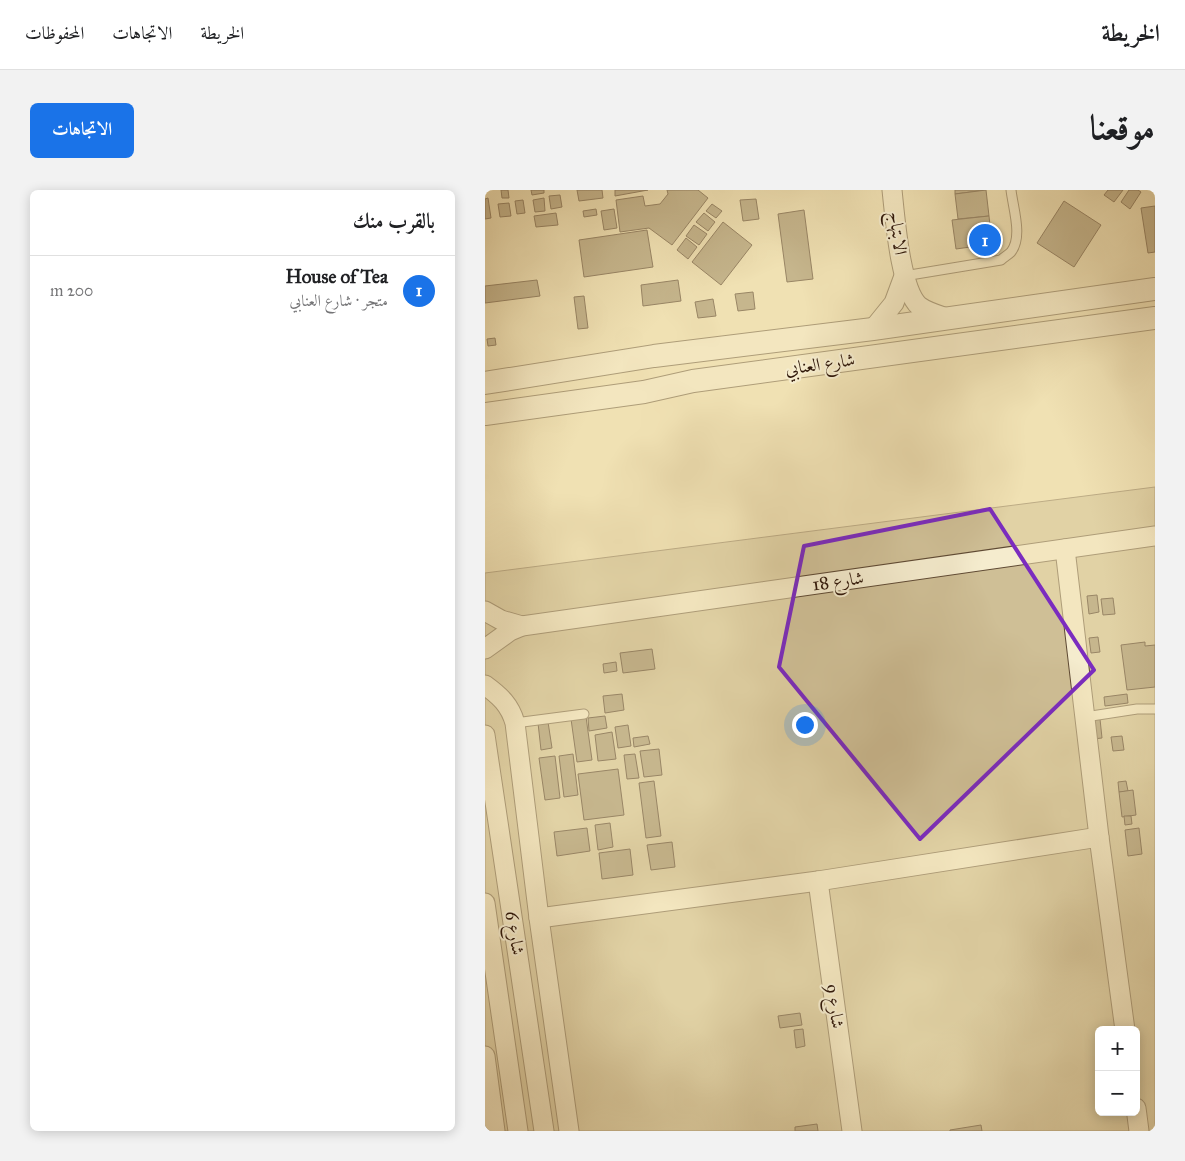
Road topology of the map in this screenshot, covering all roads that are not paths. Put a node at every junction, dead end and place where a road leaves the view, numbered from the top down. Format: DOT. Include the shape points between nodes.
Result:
graph roads {
  1 [pos="892,190"];
  2 [pos="1011,190"];
  3 [pos="904,276"];
  4 [pos="1155,289"];
  5 [pos="947,318"];
  6 [pos="1155,318"];
  7 [pos="873,329"];
  8 [pos="485,384"];
  9 [pos="485,414"];
  10 [pos="1155,536"];
  11 [pos="1065,549"];
  12 [pos="485,611"];
  13 [pos="521,626"];
  14 [pos="485,649"];
  15 [pos="485,685"];
  16 [pos="1155,709"];
  17 [pos="584,714"];
  18 [pos="1085,717"];
  19 [pos="515,723"];
  20 [pos="485,735"];
  21 [pos="1099,837"];
  22 [pos="818,881"];
  23 [pos="485,903"];
  24 [pos="539,918"];
  25 [pos="1124,1026"];
  26 [pos="485,1056"];
  27 [pos="1137,1116"];
  28 [pos="495,1131"];
  29 [pos="518,1131"];
  30 [pos="544,1131"];
  31 [pos="569,1131"];
  32 [pos="852,1131"];
  33 [pos="1139,1131"];
  1 -- 3 [label="street, الابتهاج"];
  2 -- 3 [label="lane" via="1016,228 1011,252 1001,260"];
  3 -- 5 [label="street, الابتهاج" via="920,307"];
  3 -- 7 [label="street, الابتهاج" via="894,303"];
  4 -- 5 [label="street, شارع العنابي"];
  5 -- 7 [label="street, شارع العنابي"];
  6 -- 9 [label="street, شارع العنابي" via="693,381 644,392"];
  7 -- 8 [label="street, شارع العنابي" via="654,356"];
  10 -- 11 [label="street, شارع 18"];
  11 -- 13 [label="street, شارع 18"];
  11 -- 18 [label="street"];
  12 -- 13 [label="street, شارع 18"];
  13 -- 14 [label="street, شارع 18"];
  15 -- 19 [label="street" via="505,701"];
  16 -- 18 [label="lane"];
  17 -- 19 [label="lane"];
  18 -- 21 [label="street"];
  19 -- 24 [label="street"];
  20 -- 30 [label="street, شارع 6"];
  21 -- 22 [label="street"];
  21 -- 25 [label="street"];
  22 -- 24 [label="street"];
  22 -- 32 [label="street, شارع 9"];
  23 -- 29 [label="street, شارع 6"];
  24 -- 31 [label="street"];
  26 -- 28 [label="street"];
  27 -- 33 [label="street"];
}
